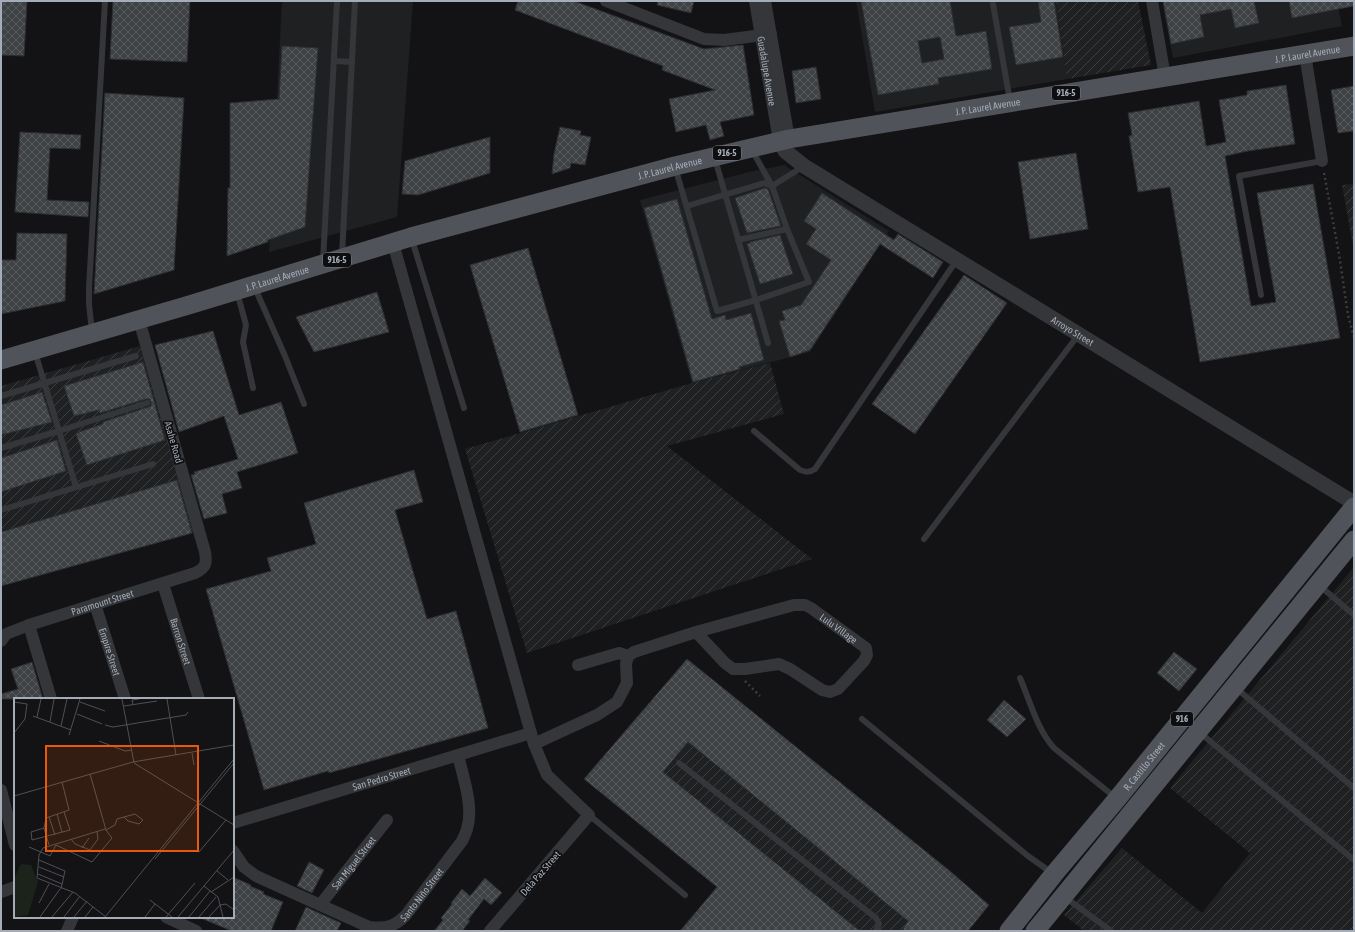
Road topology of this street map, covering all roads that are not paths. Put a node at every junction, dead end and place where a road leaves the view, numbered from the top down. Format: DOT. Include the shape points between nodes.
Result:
graph roads {
  1 [pos="105,1"];
  2 [pos="337,1"];
  3 [pos="355,1"];
  4 [pos="606,1"];
  5 [pos="755,1"];
  6 [pos="765,1"];
  7 [pos="1152,1"];
  8 [pos="994,4"];
  9 [pos="766,35"];
  10 [pos="1354,46"];
  11 [pos="1304,54"];
  12 [pos="334,62"];
  13 [pos="352,62"];
  14 [pos="1165,77"];
  15 [pos="1010,102"];
  16 [pos="751,147"];
  17 [pos="791,151"];
  18 [pos="714,156"];
  19 [pos="1322,161"];
  20 [pos="675,166"];
  21 [pos="772,186"];
  22 [pos="725,195"];
  23 [pos="687,206"];
  24 [pos="787,229"];
  25 [pos="402,240"];
  26 [pos="738,240"];
  27 [pos="342,259"];
  28 [pos="957,260"];
  29 [pos="323,264"];
  30 [pos="245,288"];
  31 [pos="1261,295"];
  32 [pos="756,300"];
  33 [pos="139,320"];
  34 [pos="92,334"];
  35 [pos="1079,334"];
  36 [pos="768,344"];
  37 [pos="35,350"];
  38 [pos="136,356"];
  39 [pos="1,360"];
  40 [pos="44,384"];
  41 [pos="253,388"];
  42 [pos="1,396"];
  43 [pos="147,403"];
  44 [pos="304,404"];
  45 [pos="464,408"];
  46 [pos="59,431"];
  47 [pos="754,431"];
  48 [pos="1,448"];
  49 [pos="153,464"];
  50 [pos="76,487"];
  51 [pos="1354,503"];
  52 [pos="1354,507"];
  53 [pos="1,510"];
  54 [pos="924,539"];
  55 [pos="1354,540"];
  56 [pos="205,565"];
  57 [pos="163,584"];
  58 [pos="1317,584"];
  59 [pos="95,604"];
  60 [pos="1354,615"];
  61 [pos="29,625"];
  62 [pos="696,632"];
  63 [pos="1,641"];
  64 [pos="628,656"];
  65 [pos="578,665"];
  66 [pos="1020,678"];
  67 [pos="1235,686"];
  68 [pos="51,698"];
  69 [pos="125,698"];
  70 [pos="198,698"];
  71 [pos="862,719"];
  72 [pos="1198,731"];
  73 [pos="532,739"];
  74 [pos="458,755"];
  75 [pos="679,763"];
  76 [pos="1135,776"];
  77 [pos="1152,788"];
  78 [pos="1354,788"];
  79 [pos="1,790"];
  80 [pos="1117,799"];
  81 [pos="7,808"];
  82 [pos="590,815"];
  83 [pos="387,820"];
  84 [pos="234,823"];
  85 [pos="14,840"];
  86 [pos="234,852"];
  87 [pos="1354,860"];
  88 [pos="1054,874"];
  89 [pos="14,887"];
  90 [pos="1,892"];
  91 [pos="685,895"];
  92 [pos="1064,897"];
  93 [pos="320,904"];
  94 [pos="73,918"];
  95 [pos="168,918"];
  96 [pos="392,929"];
  97 [pos="67,931"];
  98 [pos="196,931"];
  99 [pos="490,931"];
  100 [pos="876,931"];
  101 [pos="1009,931"];
  102 [pos="1035,931"];
  103 [pos="1111,931"];
  1 -- 34 [label="lane" via="88,288"];
  2 -- 12 [label="lane"];
  3 -- 13 [label="lane"];
  4 -- 9 [label="street" via="704,39 724,40"];
  5 -- 9 [label="street, Guadalupe Avenue"];
  6 -- 9 [label="street, Guadalupe Avenue"];
  7 -- 14 [label="street"];
  8 -- 15 [label="lane"];
  9 -- 17 [label="street, Guadalupe Avenue"];
  10 -- 11 [label="main road, J. P. Laurel Avenue / 916-5"];
  11 -- 14 [label="main road, J. P. Laurel Avenue / 916-5"];
  11 -- 19 [label="street"];
  12 -- 13 [label="lane"];
  12 -- 29 [label="lane"];
  13 -- 27 [label="lane"];
  14 -- 15 [label="main road, J. P. Laurel Avenue / 916-5"];
  15 -- 17 [label="main road, J. P. Laurel Avenue / 916-5"];
  16 -- 17 [label="main road, J. P. Laurel Avenue / 916-5"];
  16 -- 18 [label="main road, J. P. Laurel Avenue / 916-5"];
  16 -- 21 [label="lane"];
  17 -- 21 [label="lane"];
  17 -- 28 [label="street, Arroyo Street"];
  18 -- 20 [label="main road, J. P. Laurel Avenue / 916-5"];
  18 -- 22 [label="lane"];
  19 -- 31 [label="lane" via="1239,176"];
  20 -- 23 [label="lane"];
  20 -- 25 [label="main road, J. P. Laurel Avenue / 916-5"];
  21 -- 22 [label="lane" via="764,183"];
  21 -- 24 [label="lane"];
  22 -- 23 [label="lane"];
  22 -- 26 [label="lane"];
  23 -- 32 [label="lane" via="717,311"];
  24 -- 26 [label="lane"];
  24 -- 32 [label="lane" via="809,282"];
  25 -- 27 [label="main road, J. P. Laurel Avenue / 916-5"];
  25 -- 45 [label="lane"];
  25 -- 73 [label="street"];
  26 -- 32 [label="lane"];
  27 -- 29 [label="main road, J. P. Laurel Avenue / 916-5"];
  28 -- 35 [label="street, Arroyo Street"];
  28 -- 47 [label="lane" via="812,472 800,470"];
  29 -- 30 [label="main road, J. P. Laurel Avenue / 916-5"];
  30 -- 33 [label="main road, J. P. Laurel Avenue / 916-5"];
  30 -- 41 [label="lane" via="246,325 243,342"];
  30 -- 44 [label="lane" via="285,356"];
  32 -- 36 [label="lane"];
  33 -- 34 [label="main road, J. P. Laurel Avenue / 916-5"];
  33 -- 56 [label="street, Asahe Road" via="205,552"];
  34 -- 37 [label="main road, J. P. Laurel Avenue / 916-5"];
  35 -- 51 [label="street, Arroyo Street"];
  35 -- 54 [label="lane"];
  37 -- 39 [label="main road, J. P. Laurel Avenue / 916-5"];
  37 -- 40 [label="lane"];
  38 -- 40 [label="lane"];
  40 -- 42 [label="lane"];
  40 -- 46 [label="lane"];
  43 -- 46 [label="lane"];
  46 -- 48 [label="lane"];
  46 -- 50 [label="lane"];
  49 -- 50 [label="lane"];
  50 -- 53 [label="lane"];
  52 -- 76 [label="main road, R. Castillo Street / 916"];
  55 -- 58 [label="main road, R. Castillo Street / 916"];
  56 -- 57 [label="street, Paramount Street" via="202,570"];
  57 -- 59 [label="street, Paramount Street"];
  57 -- 70 [label="street, Barron Street"];
  58 -- 60 [label="lane"];
  58 -- 67 [label="main road, R. Castillo Street / 916"];
  59 -- 61 [label="street, Paramount Street"];
  59 -- 69 [label="street, Empire Street"];
  61 -- 63 [label="street, Paramount Street" via="6,634"];
  61 -- 68 [label="street"];
  62 -- 62 [label="street, Lulu Village" via="794,605 805,605 866,648 867,655 838,689 830,692 822,690 779,664 745,670 733,669"];
  62 -- 64 [label="street, Lulu Village" via="643,648"];
  64 -- 65 [label="street" via="619,653"];
  64 -- 73 [label="street" via="627,683 617,702 597,715"];
  66 -- 80 [label="lane" via="1047,740"];
  67 -- 72 [label="main road, R. Castillo Street / 916"];
  67 -- 78 [label="lane"];
  71 -- 88 [label="lane" via="1028,856"];
  72 -- 77 [label="main road, R. Castillo Street / 916"];
  72 -- 87 [label="lane"];
  73 -- 74 [label="street, San Pedro Street"];
  73 -- 82 [label="street" via="547,775"];
  74 -- 84 [label="street, San Pedro Street"];
  74 -- 96 [label="street, Santo Niño Street" via="468,798 467,830 462,841 406,915"];
  75 -- 100 [label="lane" via="876,918 879,924"];
  76 -- 77 [label="main road"];
  76 -- 80 [label="main road, R. Castillo Street / 916"];
  77 -- 92 [label="main road, R. Castillo Street / 916"];
  79 -- 81 [label="street"];
  80 -- 88 [label="main road, R. Castillo Street / 916"];
  81 -- 85 [label="street"];
  82 -- 91 [label="lane"];
  82 -- 99 [label="street, Dela Paz Street"];
  83 -- 93 [label="street, San Miguel Street"];
  86 -- 93 [label="street, Santo Niño Street" via="244,867 256,876"];
  88 -- 101 [label="main road, R. Castillo Street / 916"];
  89 -- 90 [label="street"];
  92 -- 102 [label="main road, R. Castillo Street / 916"];
  92 -- 103 [label="lane"];
  93 -- 96 [label="street, Santo Niño Street" via="369,927"];
  94 -- 97 [label="street"];
  95 -- 98 [label="street"];
}
